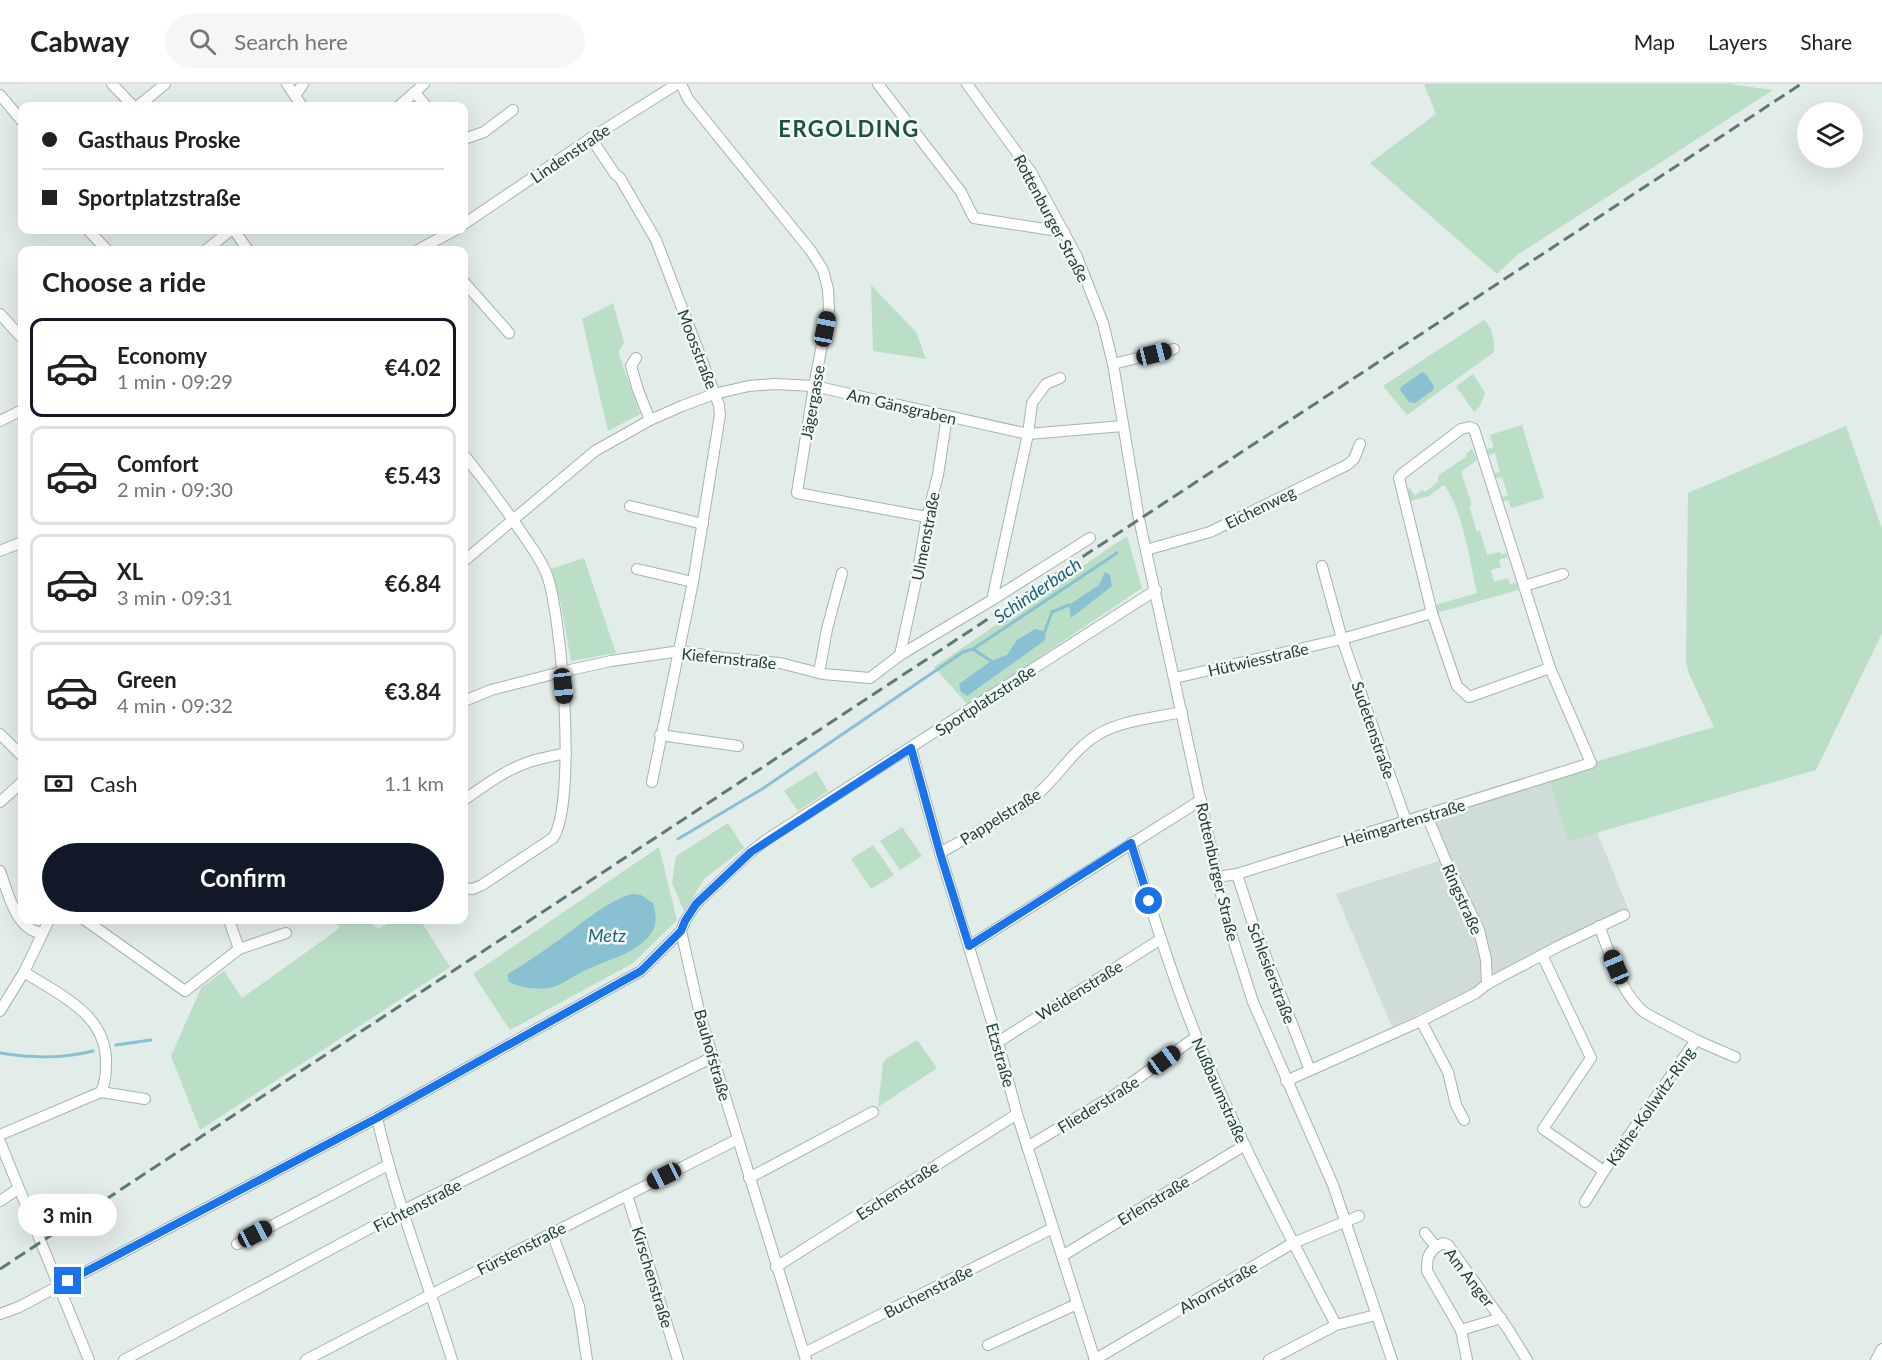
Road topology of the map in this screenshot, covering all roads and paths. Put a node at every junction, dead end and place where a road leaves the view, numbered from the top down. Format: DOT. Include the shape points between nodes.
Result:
graph roads {
  1 [pos="112,84"];
  2 [pos="165,84"];
  3 [pos="287,84"];
  4 [pos="303,84"];
  5 [pos="679,84"];
  6 [pos="878,84"];
  7 [pos="967,84"];
  8 [pos="420,87"];
  9 [pos="0,95"];
  10 [pos="295,96"];
  11 [pos="129,102"];
  12 [pos="143,102"];
  13 [pos="299,102"];
  14 [pos="403,102"];
  15 [pos="425,102"];
  16 [pos="513,110"];
  17 [pos="18,116"];
  18 [pos="468,138"];
  19 [pos="591,138"];
  20 [pos="468,221"];
  21 [pos="1064,232"];
  22 [pos="92,234"];
  23 [pos="227,234"];
  24 [pos="235,234"];
  25 [pos="450,234"];
  26 [pos="103,246"];
  27 [pos="211,246"];
  28 [pos="245,246"];
  29 [pos="434,246"];
  30 [pos="468,287"];
  31 [pos="0,314"];
  32 [pos="509,333"];
  33 [pos="18,334"];
  34 [pos="1174,349"];
  35 [pos="636,358"];
  36 [pos="1113,364"];
  37 [pos="1060,378"];
  38 [pos="814,386"];
  39 [pos="714,394"];
  40 [pos="18,412"];
  41 [pos="947,416"];
  42 [pos="650,420"];
  43 [pos="0,421"];
  44 [pos="1123,426"];
  45 [pos="1028,434"];
  46 [pos="1360,444"];
  47 [pos="468,460"];
  48 [pos="630,506"];
  49 [pos="927,517"];
  50 [pos="512,519"];
  51 [pos="703,524"];
  52 [pos="1090,538"];
  53 [pos="18,544"];
  54 [pos="1146,550"];
  55 [pos="0,551"];
  56 [pos="468,558"];
  57 [pos="1322,566"];
  58 [pos="637,569"];
  59 [pos="842,573"];
  60 [pos="1563,574"];
  61 [pos="693,582"];
  62 [pos="1524,586"];
  63 [pos="1156,590"];
  64 [pos="992,600"];
  65 [pos="1432,613"];
  66 [pos="1342,639"];
  67 [pos="680,651"];
  68 [pos="900,655"];
  69 [pos="1550,668"];
  70 [pos="561,672"];
  71 [pos="819,673"];
  72 [pos="1175,678"];
  73 [pos="468,699"];
  74 [pos="1182,712"];
  75 [pos="0,734"];
  76 [pos="660,735"];
  77 [pos="738,746"];
  78 [pos="911,748"];
  79 [pos="18,752"];
  80 [pos="566,753"];
  81 [pos="652,783"];
  82 [pos="18,786"];
  83 [pos="468,798"];
  84 [pos="1201,800"];
  85 [pos="0,802"];
  86 [pos="1427,816"];
  87 [pos="1406,821"];
  88 [pos="1131,843"];
  89 [pos="940,853"];
  90 [pos="0,871"];
  91 [pos="1237,874"];
  92 [pos="1217,877"];
  93 [pos="468,888"];
  94 [pos="1624,915"];
  95 [pos="18,917"];
  96 [pos="24,924"];
  97 [pos="47,924"];
  98 [pos="91,924"];
  99 [pos="230,924"];
  100 [pos="1599,926"];
  101 [pos="681,931"];
  102 [pos="41,933"];
  103 [pos="286,933"];
  104 [pos="1161,939"];
  105 [pos="969,946"];
  106 [pos="239,949"];
  107 [pos="1542,956"];
  108 [pos="24,972"];
  109 [pos="1487,984"];
  110 [pos="0,1011"];
  111 [pos="1421,1021"];
  112 [pos="1196,1037"];
  113 [pos="1696,1040"];
  114 [pos="998,1042"];
  115 [pos="713,1057"];
  116 [pos="1736,1057"];
  117 [pos="1310,1070"];
  118 [pos="1286,1081"];
  119 [pos="101,1092"];
  120 [pos="145,1100"];
  121 [pos="873,1112"];
  122 [pos="1017,1114"];
  123 [pos="377,1118"];
  124 [pos="1464,1120"];
  125 [pos="0,1135"];
  126 [pos="738,1139"];
  127 [pos="0,1142"];
  128 [pos="1245,1145"];
  129 [pos="1027,1147"];
  130 [pos="388,1165"];
  131 [pos="1604,1171"];
  132 [pos="750,1178"];
  133 [pos="18,1189"];
  134 [pos="627,1195"];
  135 [pos="0,1201"];
  136 [pos="1585,1202"];
  137 [pos="402,1211"];
  138 [pos="1359,1216"];
  139 [pos="1346,1220"];
  140 [pos="1053,1228"];
  141 [pos="552,1233"];
  142 [pos="1425,1233"];
  143 [pos="1293,1243"];
  144 [pos="237,1244"];
  145 [pos="1436,1247"];
  146 [pos="1062,1256"];
  147 [pos="776,1267"];
  148 [pos="58,1285"];
  149 [pos="432,1294"];
  150 [pos="1077,1304"];
  151 [pos="0,1314"];
  152 [pos="1376,1315"];
  153 [pos="1501,1318"];
  154 [pos="1336,1325"];
  155 [pos="1461,1330"];
  156 [pos="988,1345"];
  157 [pos="1882,1349"];
  158 [pos="805,1357"];
  159 [pos="88,1360"];
  160 [pos="124,1360"];
  161 [pos="306,1360"];
  162 [pos="452,1360"];
  163 [pos="587,1360"];
  164 [pos="678,1360"];
  165 [pos="1095,1360"];
  166 [pos="1269,1360"];
  167 [pos="1392,1360"];
  168 [pos="1467,1360"];
  169 [pos="1527,1360"];
  170 [pos="1876,1360"];
  1 -- 11 [label="street"];
  2 -- 12 [label="street"];
  3 -- 10 [label="street"];
  4 -- 10 [label="street"];
  5 -- 19 [label="street, Lindenstraße"];
  5 -- 38 [label="street, Jägergasse" via="823,270 829,309"];
  6 -- 21 [label="street" via="961,192 974,218"];
  7 -- 21 [label="street, Rottenburger Straße" via="1031,172"];
  8 -- 14 [label="street"];
  8 -- 15 [label="street"];
  9 -- 17 [label="street"];
  10 -- 13 [label="street"];
  16 -- 18 [label="street" via="484,132"];
  19 -- 20 [label="street, Lindenstraße"];
  19 -- 39 [label="street, Moosstraße" via="656,240"];
  21 -- 36 [label="street, Rottenburger Straße" via="1103,323"];
  22 -- 26 [label="street"];
  23 -- 27 [label="street"];
  24 -- 28 [label="street"];
  25 -- 29 [label="street"];
  30 -- 32 [label="street"];
  31 -- 33 [label="street"];
  34 -- 36 [label="street"];
  35 -- 42 [label="street" via="632,366"];
  36 -- 44 [label="street, Rottenburger Straße"];
  37 -- 45 [label="street" via="1046,384 1032,403"];
  38 -- 39 [label="street, Am Gänsgraben" via="749,386"];
  38 -- 41 [label="street, Am Gänsgraben"];
  38 -- 49 [label="street, Jägergasse" via="797,492"];
  39 -- 42 [label="street, Am Gänsgraben"];
  39 -- 51 [label="street, Moosstraße" via="720,415"];
  40 -- 43 [label="street"];
  41 -- 45 [label="street, Am Gänsgraben"];
  41 -- 49 [label="street, Ulmenstraße"];
  42 -- 50 [label="street, Am Gänsgraben" via="595,451"];
  44 -- 45 [label="street, Am Gänsgraben"];
  44 -- 54 [label="street, Rottenburger Straße"];
  45 -- 64 [label="street"];
  46 -- 54 [label="street, Eichenweg" via="1354,459 1326,475 1210,532"];
  47 -- 50 [label="street"];
  48 -- 51 [label="street"];
  49 -- 68 [label="street, Ulmenstraße"];
  50 -- 56 [label="street, Am Gänsgraben"];
  50 -- 70 [label="street" via="546,574 554,606"];
  51 -- 61 [label="street, Moosstraße"];
  52 -- 64 [label="street, Kiefernstraße"];
  53 -- 55 [label="street"];
  54 -- 63 [label="street, Rottenburger Straße"];
  57 -- 66 [label="street"];
  58 -- 61 [label="street"];
  59 -- 71 [label="street"];
  60 -- 62 [label="street"];
  61 -- 67 [label="street, Moosstraße"];
  62 -- 65 [label="street" via="1474,429 1461,429 1399,478"];
  62 -- 69 [label="street"];
  63 -- 72 [label="street, Rottenburger Straße"];
  63 -- 78 [label="street, Sportplatzstraße"];
  64 -- 68 [label="street, Kiefernstraße"];
  65 -- 66 [label="street, Hütwiesstraße"];
  65 -- 69 [label="street" via="1457,686 1468,697"];
  66 -- 72 [label="street, Hütwiesstraße"];
  66 -- 87 [label="street, Sudetenstraße"];
  67 -- 70 [label="street, Kiefernstraße"];
  67 -- 71 [label="street, Kiefernstraße" via="780,663"];
  67 -- 76 [label="street, Moosstraße"];
  68 -- 71 [label="street, Kiefernstraße" via="870,678"];
  69 -- 86 [label="street, Heimgartenstraße" via="1591,763"];
  70 -- 73 [label="street, Kiefernstraße"];
  70 -- 80 [label="street"];
  72 -- 74 [label="street, Rottenburger Straße"];
  74 -- 84 [label="street, Rottenburger Straße"];
  74 -- 89 [label="street, Pappelstraße" via="1118,725 1096,736 1028,802"];
  75 -- 79 [label="street"];
  76 -- 77 [label="street"];
  76 -- 81 [label="street, Moosstraße"];
  78 -- 89 [label="street, Etzstraße"];
  78 -- 101 [label="street, Sportplatzstraße" via="751,852 696,904"];
  80 -- 83 [label="street" via="529,762 495,778"];
  80 -- 93 [label="street" via="560,824 554,838 482,885"];
  82 -- 85 [label="street"];
  84 -- 88 [label="street"];
  84 -- 92 [label="street, Rottenburger Straße"];
  86 -- 87 [label="street, Heimgartenstraße"];
  86 -- 109 [label="street, Ringstraße" via="1479,930"];
  87 -- 91 [label="street, Heimgartenstraße"];
  88 -- 104 [label="street, Nußbaumstraße"];
  88 -- 105 [label="street"];
  89 -- 105 [label="street, Etzstraße"];
  90 -- 95 [label="street"];
  91 -- 92 [label="street, Heimgartenstraße"];
  91 -- 117 [label="street, Schlesierstraße"];
  92 -- 118 [label="street, Rottenburger Straße" via="1252,1002"];
  94 -- 100 [label="street"];
  96 -- 102 [label="street"];
  97 -- 102 [label="street"];
  98 -- 106 [label="street" via="185,991"];
  99 -- 106 [label="street"];
  100 -- 107 [label="street"];
  100 -- 113 [label="street, Käthe-Kollwitz-Ring" via="1638,1008"];
  101 -- 115 [label="street, Bauhofstraße"];
  101 -- 123 [label="street, Sportplatzstraße" via="641,971"];
  102 -- 108 [label="street"];
  103 -- 106 [label="street"];
  104 -- 112 [label="street, Nußbaumstraße"];
  104 -- 114 [label="street, Weidenstraße"];
  105 -- 114 [label="street, Etzstraße"];
  107 -- 109 [label="street"];
  107 -- 131 [label="street, Käthe-Kollwitz-Ring" via="1592,1058 1543,1129"];
  108 -- 110 [label="street"];
  108 -- 119 [label="street" via="76,1006 101,1034 106,1052"];
  109 -- 111 [label="street"];
  111 -- 117 [label="street"];
  111 -- 124 [label="street" via="1448,1072"];
  112 -- 128 [label="street, Nußbaumstraße"];
  112 -- 129 [label="street, Fliederstraße" via="1116,1094"];
  113 -- 116 [label="street, Käthe-Kollwitz-Ring"];
  113 -- 131 [label="street, Käthe-Kollwitz-Ring"];
  114 -- 122 [label="street, Etzstraße"];
  115 -- 126 [label="street, Bauhofstraße"];
  115 -- 137 [label="street, Fichtenstraße"];
  117 -- 118 [label="street"];
  118 -- 139 [label="street, Rottenburger Straße"];
  119 -- 120 [label="street"];
  119 -- 125 [label="street"];
  121 -- 132 [label="street"];
  122 -- 129 [label="street, Etzstraße"];
  122 -- 147 [label="street, Eschenstraße"];
  123 -- 130 [label="street"];
  123 -- 148 [label="street, Sportplatzstraße"];
  126 -- 132 [label="street, Bauhofstraße"];
  126 -- 134 [label="street, Fürstenstraße"];
  127 -- 133 [label="street"];
  128 -- 143 [label="street, Nußbaumstraße"];
  128 -- 146 [label="street, Erlenstraße"];
  129 -- 140 [label="street, Etzstraße"];
  130 -- 137 [label="street"];
  130 -- 144 [label="street"];
  131 -- 136 [label="street, Käthe-Kollwitz-Ring"];
  132 -- 147 [label="street, Bauhofstraße"];
  133 -- 135 [label="street"];
  133 -- 148 [label="street"];
  134 -- 141 [label="street, Fürstenstraße"];
  134 -- 164 [label="street, Kirschenstraße"];
  137 -- 149 [label="street"];
  137 -- 160 [label="street, Fichtenstraße"];
  138 -- 139 [label="street"];
  139 -- 143 [label="street, Ahornstraße"];
  139 -- 152 [label="street, Rottenburger Straße"];
  140 -- 146 [label="street, Etzstraße"];
  140 -- 158 [label="street, Buchenstraße"];
  141 -- 149 [label="street, Fürstenstraße"];
  141 -- 163 [label="street" via="579,1306"];
  142 -- 145 [label="street, Am Anger"];
  143 -- 154 [label="street, Nußbaumstraße"];
  143 -- 165 [label="street, Ahornstraße"];
  145 -- 153 [label="street, Am Anger" via="1448,1245"];
  145 -- 155 [label="street, Am Anger" via="1430,1252 1427,1271"];
  146 -- 150 [label="street, Etzstraße"];
  147 -- 158 [label="street, Bauhofstraße"];
  148 -- 151 [label="street, Sportplatzstraße"];
  148 -- 159 [label="street"];
  149 -- 161 [label="street, Fürstenstraße"];
  149 -- 162 [label="street"];
  150 -- 156 [label="street"];
  150 -- 165 [label="street, Etzstraße"];
  152 -- 154 [label="street"];
  152 -- 167 [label="street, Rottenburger Straße"];
  153 -- 155 [label="street, Am Anger"];
  153 -- 169 [label="street, Am Anger"];
  154 -- 166 [label="street"];
  155 -- 168 [label="street, Am Anger"];
  157 -- 170 [label="street"];
}
